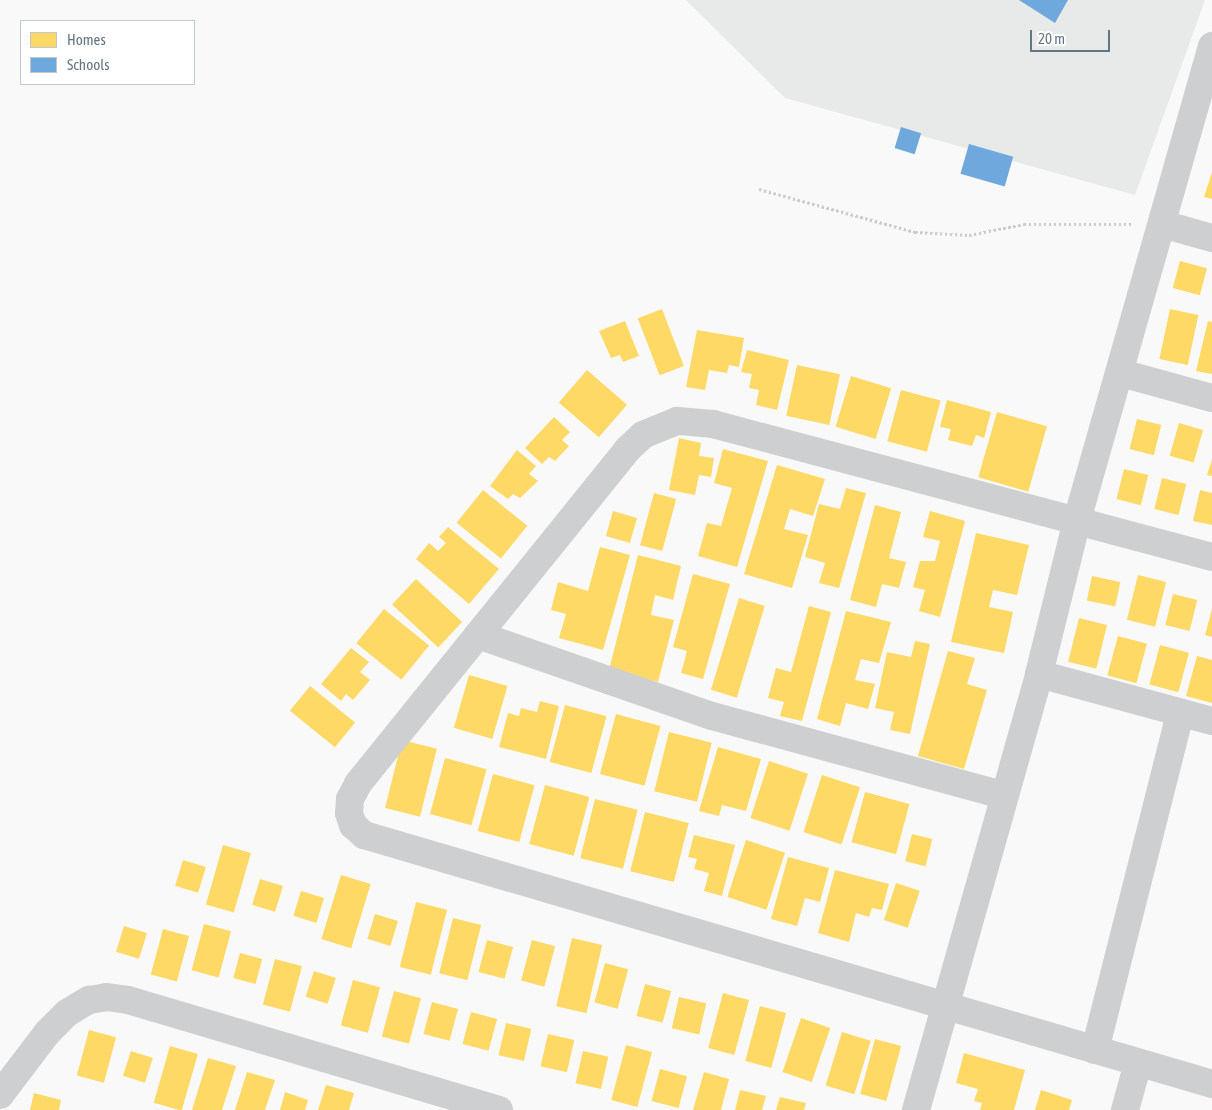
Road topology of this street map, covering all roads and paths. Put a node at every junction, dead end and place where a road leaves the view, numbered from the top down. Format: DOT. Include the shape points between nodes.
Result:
graph roads {
  1 [pos="1212,46"];
  2 [pos="759,189"];
  3 [pos="1162,224"];
  4 [pos="1212,238"];
  5 [pos="1121,373"];
  6 [pos="1212,398"];
  7 [pos="1077,520"];
  8 [pos="1212,557"];
  9 [pos="478,635"];
  10 [pos="1039,674"];
  11 [pos="1180,712"];
  12 [pos="1212,721"];
  13 [pos="1002,795"];
  14 [pos="947,1007"];
  15 [pos="1095,1050"];
  16 [pos="1138,1063"];
  17 [pos="1212,1084"];
  18 [pos="0,1095"];
  19 [pos="499,1110"];
  20 [pos="916,1110"];
  21 [pos="1125,1110"];
  1 -- 3 [label="street"];
  2 -- 3 [label="path" via="915,232 969,236 1024,224"];
  3 -- 4 [label="street"];
  3 -- 5 [label="street"];
  5 -- 6 [label="street"];
  5 -- 7 [label="street"];
  7 -- 8 [label="street"];
  7 -- 9 [label="street" via="713,424 678,421 643,436 628,449"];
  7 -- 10 [label="street"];
  9 -- 13 [label="street" via="712,716"];
  9 -- 14 [label="street" via="358,784 350,799 349,813 353,826 364,835"];
  10 -- 11 [label="street"];
  10 -- 13 [label="street"];
  11 -- 12 [label="street"];
  11 -- 15 [label="street"];
  13 -- 14 [label="street"];
  14 -- 15 [label="street"];
  14 -- 20 [label="street"];
  15 -- 16 [label="street"];
  16 -- 17 [label="street"];
  16 -- 21 [label="street"];
  18 -- 19 [label="street" via="47,1033 67,1013 89,1000 107,997 128,1000"];
}
